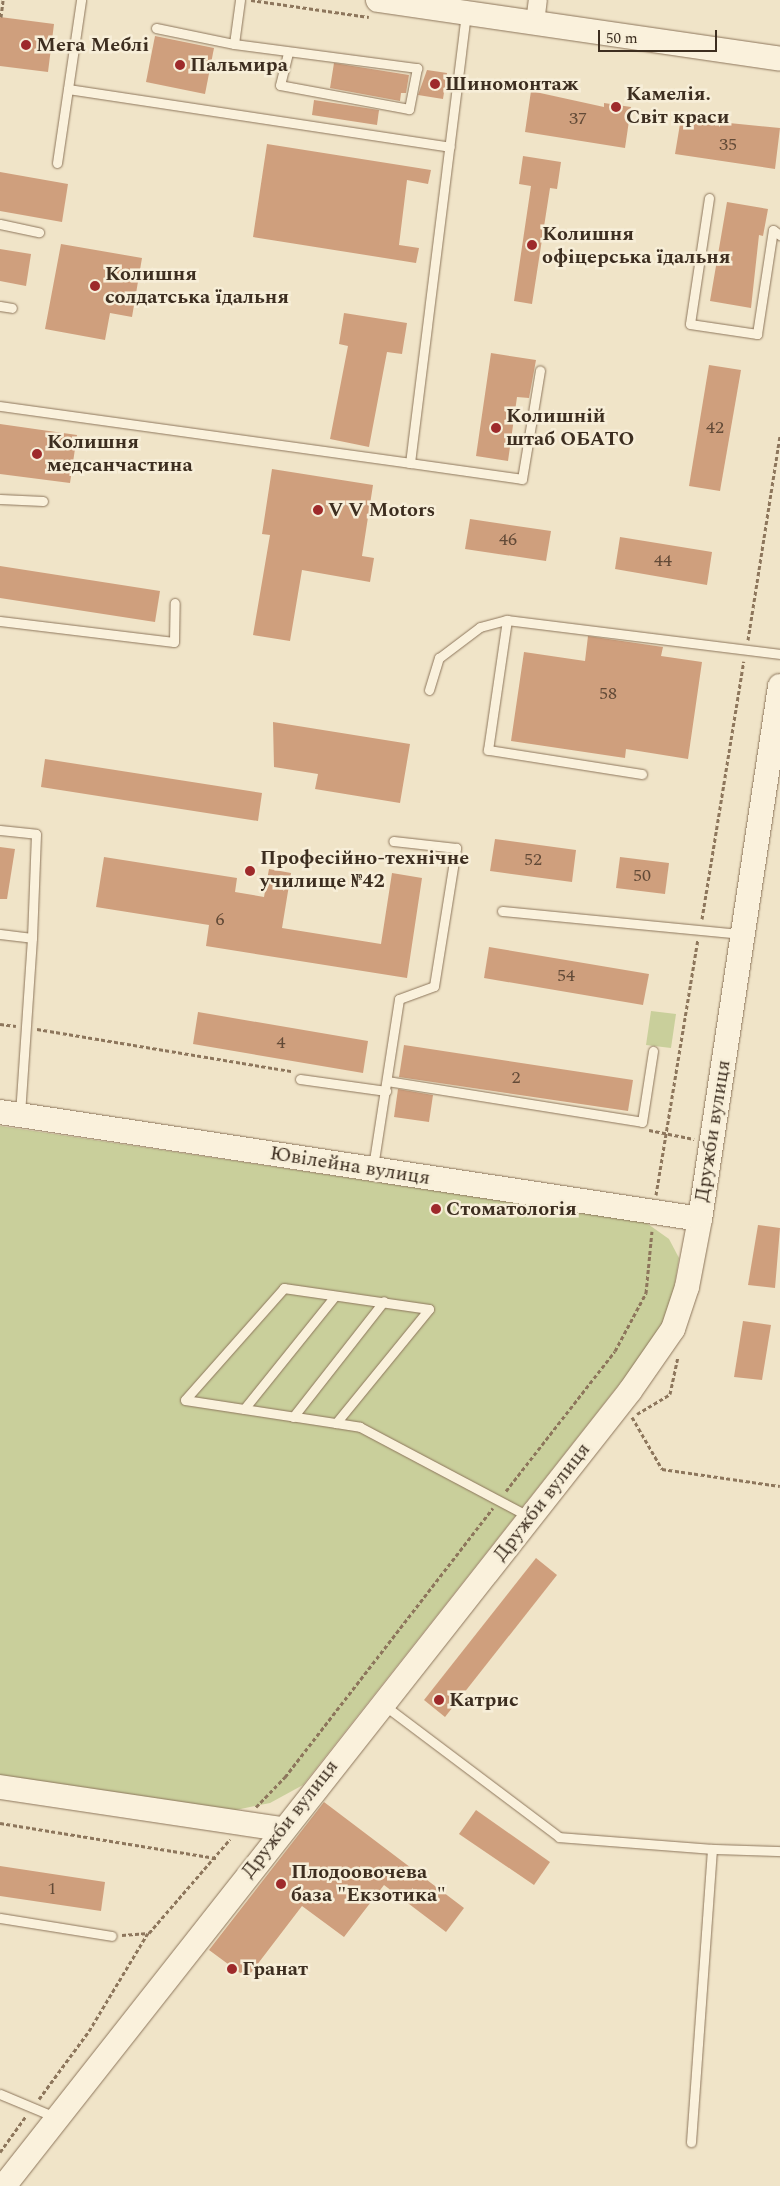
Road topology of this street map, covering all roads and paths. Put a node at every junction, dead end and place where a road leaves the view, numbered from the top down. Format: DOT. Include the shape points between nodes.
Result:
graph roads {
  1 [pos="3,0"];
  2 [pos="81,0"];
  3 [pos="240,0"];
  4 [pos="378,0"];
  5 [pos="538,0"];
  6 [pos="417,3"];
  7 [pos="466,13"];
  8 [pos="1,17"];
  9 [pos="535,23"];
  10 [pos="156,28"];
  11 [pos="234,44"];
  12 [pos="288,53"];
  13 [pos="780,59"];
  14 [pos="68,89"];
  15 [pos="450,147"];
  16 [pos="57,163"];
  17 [pos="709,198"];
  18 [pos="0,224"];
  19 [pos="40,232"];
  20 [pos="780,234"];
  21 [pos="0,306"];
  22 [pos="12,308"];
  23 [pos="540,370"];
  24 [pos="0,406"];
  25 [pos="780,436"];
  26 [pos="410,463"];
  27 [pos="0,499"];
  28 [pos="43,501"];
  29 [pos="175,603"];
  30 [pos="507,620"];
  31 [pos="0,621"];
  32 [pos="746,649"];
  33 [pos="780,654"];
  34 [pos="780,686"];
  35 [pos="429,690"];
  36 [pos="642,774"];
  37 [pos="773,785"];
  38 [pos="0,830"];
  39 [pos="393,841"];
  40 [pos="502,911"];
  41 [pos="700,930"];
  42 [pos="0,934"];
  43 [pos="743,934"];
  44 [pos="32,938"];
  45 [pos="0,1024"];
  46 [pos="26,1027"];
  47 [pos="653,1051"];
  48 [pos="300,1076"];
  49 [pos="387,1081"];
  50 [pos="386,1091"];
  51 [pos="10,1113"];
  52 [pos="373,1170"];
  53 [pos="653,1212"];
  54 [pos="700,1220"];
  55 [pos="335,1296"];
  56 [pos="384,1301"];
  57 [pos="244,1409"];
  58 [pos="293,1417"];
  59 [pos="336,1423"];
  60 [pos="499,1500"];
  61 [pos="530,1517"];
  62 [pos="381,1704"];
  63 [pos="0,1787"];
  64 [pos="0,1823"];
  65 [pos="242,1823"];
  66 [pos="282,1828"];
  67 [pos="712,1849"];
  68 [pos="780,1851"];
  69 [pos="217,1858"];
  70 [pos="0,1918"];
  71 [pos="149,1933"];
  72 [pos="112,1936"];
  73 [pos="0,2094"];
  74 [pos="32,2107"];
  75 [pos="58,2118"];
  76 [pos="692,2142"];
  77 [pos="0,2152"];
  78 [pos="4,2186"];
  1 -- 8 [label="path"];
  2 -- 14 [label="lane"];
  3 -- 11 [label="lane"];
  4 -- 6 [label="street"];
  5 -- 9 [label="street"];
  6 -- 7 [label="street"];
  7 -- 9 [label="street"];
  7 -- 15 [label="lane"];
  9 -- 13 [label="street"];
  10 -- 11 [label="lane"];
  11 -- 12 [label="lane"];
  12 -- 12 [label="lane" via="416,68 410,109 280,85"];
  14 -- 15 [label="lane"];
  14 -- 16 [label="lane"];
  15 -- 26 [label="lane"];
  17 -- 20 [label="lane" via="690,324 756,334 773,230"];
  18 -- 19 [label="lane"];
  21 -- 22 [label="lane"];
  23 -- 26 [label="lane" via="522,480"];
  24 -- 26 [label="lane"];
  25 -- 32 [label="path"];
  27 -- 28 [label="lane"];
  29 -- 31 [label="lane" via="174,642"];
  30 -- 32 [label="lane"];
  30 -- 35 [label="lane" via="480,627 439,658"];
  30 -- 36 [label="lane" via="488,750"];
  32 -- 33 [label="lane"];
  32 -- 41 [label="path"];
  34 -- 37 [label="street, Дружби вулиця"];
  37 -- 43 [label="street, Дружби вулиця"];
  38 -- 44 [label="lane" via="36,834"];
  39 -- 49 [label="lane" via="456,848 434,986 399,999"];
  40 -- 41 [label="lane"];
  41 -- 43 [label="lane"];
  41 -- 53 [label="path"];
  42 -- 44 [label="lane"];
  43 -- 54 [label="street, Дружби вулиця"];
  44 -- 46 [label="lane"];
  45 -- 46 [label="path"];
  46 -- 48 [label="path"];
  46 -- 51 [label="lane"];
  47 -- 49 [label="lane" via="642,1122"];
  48 -- 50 [label="lane"];
  49 -- 50 [label="lane"];
  50 -- 52 [label="lane"];
  51 -- 52 [label="street, Ювілейна вулиця"];
  52 -- 53 [label="street, Ювілейна вулиця"];
  53 -- 54 [label="street, Ювілейна вулиця"];
  53 -- 60 [label="path" via="646,1293 615,1351"];
  54 -- 61 [label="street, Дружби вулиця" via="687,1287 672,1329 630,1391"];
  55 -- 56 [label="lane"];
  55 -- 57 [label="lane"];
  55 -- 57 [label="lane" via="284,1288 185,1400"];
  56 -- 58 [label="lane"];
  56 -- 59 [label="lane" via="429,1309"];
  57 -- 58 [label="lane"];
  58 -- 59 [label="lane"];
  59 -- 60 [label="lane" via="360,1427"];
  60 -- 61 [label="lane"];
  60 -- 65 [label="path" via="285,1777"];
  61 -- 62 [label="street, Дружби вулиця"];
  62 -- 66 [label="street, Дружби вулиця"];
  62 -- 67 [label="lane" via="558,1837"];
  63 -- 65 [label="street"];
  64 -- 69 [label="path"];
  65 -- 66 [label="street"];
  65 -- 69 [label="path"];
  66 -- 75 [label="street, Дружби вулиця"];
  67 -- 68 [label="lane"];
  67 -- 76 [label="lane"];
  69 -- 71 [label="path"];
  70 -- 72 [label="lane"];
  71 -- 72 [label="path"];
  71 -- 74 [label="path" via="89,2031"];
  73 -- 74 [label="lane"];
  74 -- 75 [label="lane"];
  74 -- 77 [label="path"];
  75 -- 78 [label="street, Дружби вулиця"];
}
